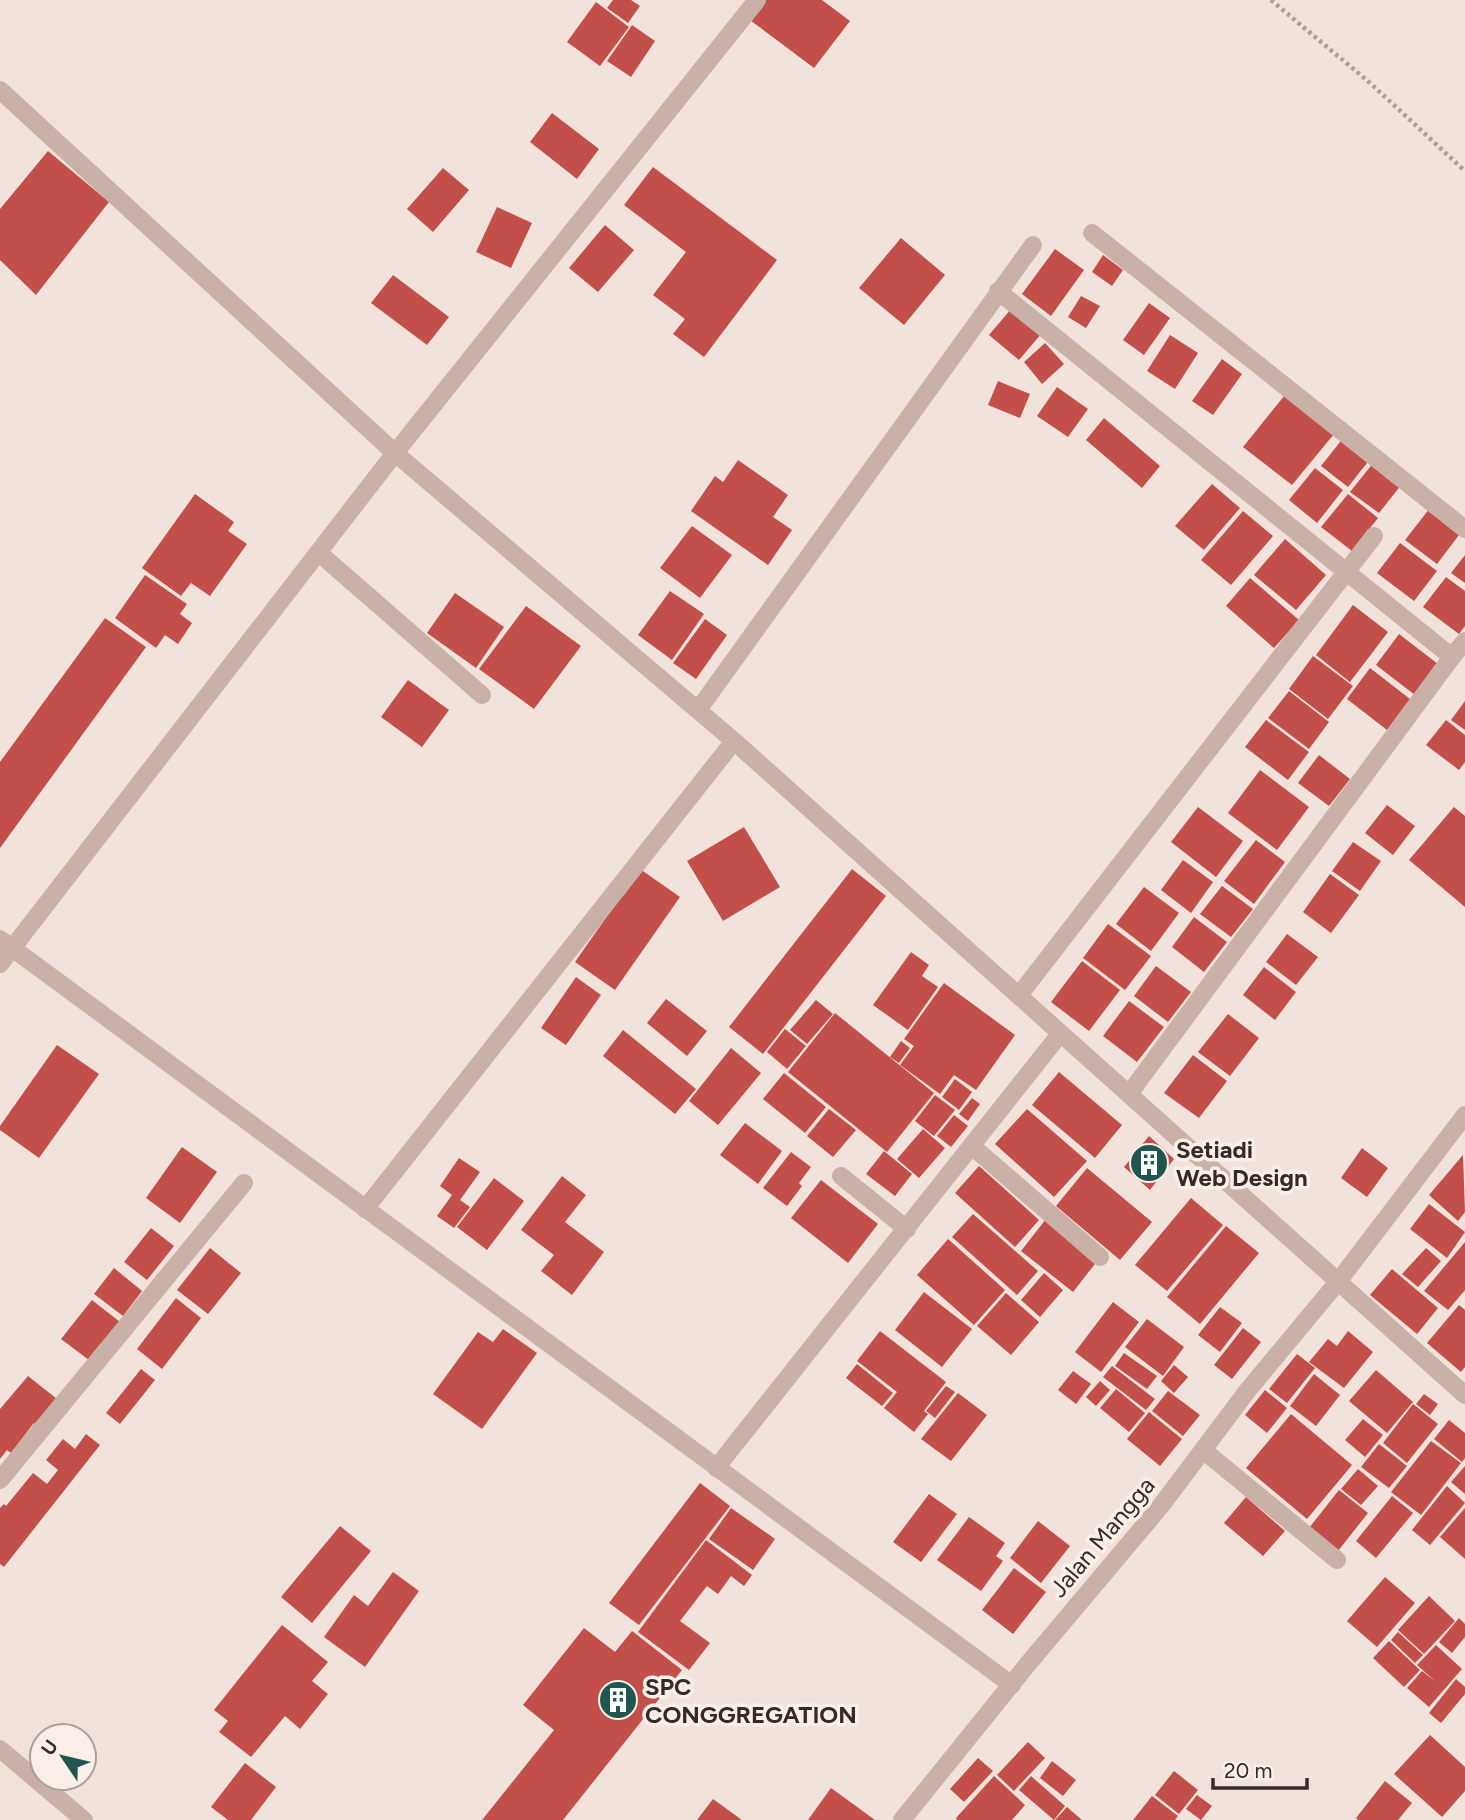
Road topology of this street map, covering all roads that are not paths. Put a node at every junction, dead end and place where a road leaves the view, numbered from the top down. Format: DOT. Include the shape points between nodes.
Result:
graph roads {
  1 [pos="757,0"];
  2 [pos="0,90"];
  3 [pos="1091,233"];
  4 [pos="1033,245"];
  5 [pos="998,291"];
  6 [pos="395,453"];
  7 [pos="1465,529"];
  8 [pos="1374,536"];
  9 [pos="319,553"];
  10 [pos="1347,570"];
  11 [pos="1465,641"];
  12 [pos="1452,657"];
  13 [pos="482,695"];
  14 [pos="698,710"];
  15 [pos="734,741"];
  16 [pos="6,944"];
  17 [pos="0,964"];
  18 [pos="1020,994"];
  19 [pos="1060,1034"];
  20 [pos="1129,1094"];
  21 [pos="1465,1115"];
  22 [pos="973,1147"];
  23 [pos="841,1176"];
  24 [pos="244,1183"];
  25 [pos="365,1209"];
  26 [pos="907,1229"];
  27 [pos="1100,1258"];
  28 [pos="1337,1283"];
  29 [pos="1465,1395"];
  30 [pos="1203,1450"];
  31 [pos="716,1468"];
  32 [pos="0,1480"];
  33 [pos="1337,1560"];
  34 [pos="1012,1685"];
  35 [pos="0,1749"];
  36 [pos="84,1820"];
  37 [pos="902,1820"];
  1 -- 6 [label="street"];
  2 -- 6 [label="street"];
  3 -- 7 [label="street"];
  4 -- 5 [label="street"];
  5 -- 10 [label="street"];
  5 -- 14 [label="street"];
  6 -- 9 [label="street"];
  6 -- 14 [label="street"];
  8 -- 10 [label="street"];
  9 -- 13 [label="street"];
  9 -- 16 [label="street"];
  10 -- 12 [label="street"];
  10 -- 18 [label="street"];
  11 -- 12 [label="street"];
  12 -- 20 [label="street"];
  14 -- 15 [label="street"];
  15 -- 18 [label="street"];
  15 -- 25 [label="street"];
  16 -- 17 [label="street"];
  16 -- 25 [label="street"];
  18 -- 19 [label="street"];
  19 -- 20 [label="street"];
  19 -- 22 [label="street"];
  20 -- 28 [label="street"];
  21 -- 28 [label="street, Jalan Mangga"];
  22 -- 26 [label="street"];
  22 -- 27 [label="street"];
  23 -- 26 [label="street"];
  24 -- 32 [label="street"];
  25 -- 31 [label="street"];
  26 -- 31 [label="street"];
  28 -- 29 [label="street"];
  28 -- 30 [label="street, Jalan Mangga"];
  30 -- 33 [label="street"];
  30 -- 34 [label="street, Jalan Mangga"];
  31 -- 34 [label="street"];
  34 -- 37 [label="street, Jalan Mangga"];
  35 -- 36 [label="street"];
}
